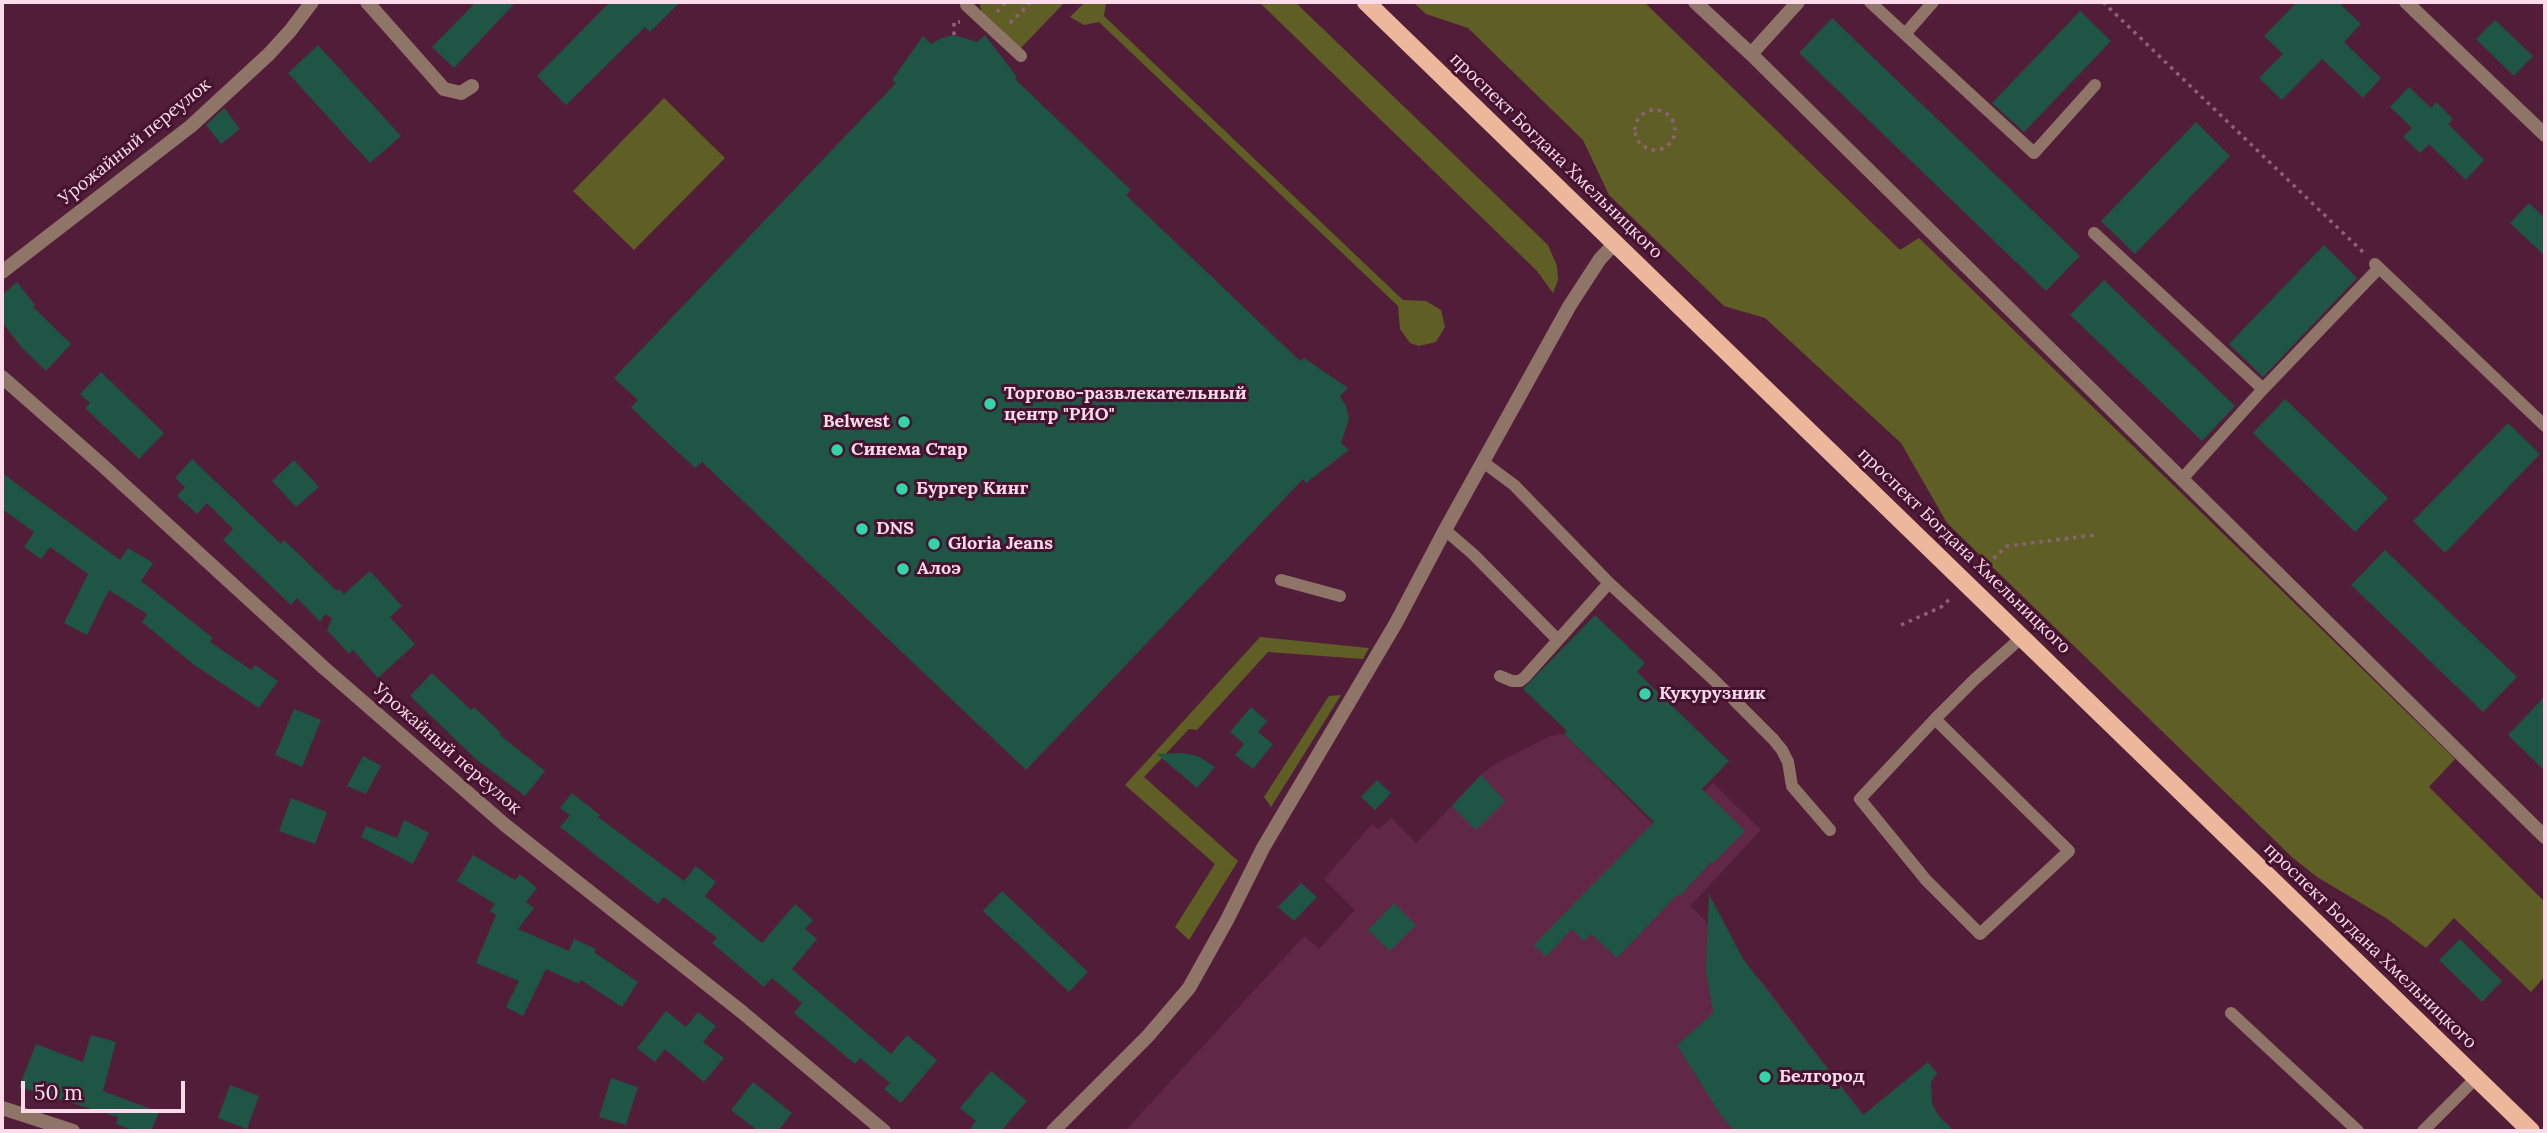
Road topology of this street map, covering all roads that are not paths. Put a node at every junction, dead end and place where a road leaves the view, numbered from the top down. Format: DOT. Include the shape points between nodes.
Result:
graph roads {
  1 [pos="312,2"];
  2 [pos="368,2"];
  3 [pos="969,2"];
  4 [pos="1366,2"];
  5 [pos="1695,2"];
  6 [pos="1798,2"];
  7 [pos="1870,2"];
  8 [pos="1933,2"];
  9 [pos="2406,2"];
  10 [pos="1905,34"];
  11 [pos="1751,54"];
  12 [pos="1021,56"];
  13 [pos="2095,85"];
  14 [pos="472,86"];
  15 [pos="2545,135"];
  16 [pos="2094,233"];
  17 [pos="1615,243"];
  18 [pos="2,272"];
  19 [pos="2,377"];
  20 [pos="2263,389"];
  21 [pos="2545,426"];
  22 [pos="1483,462"];
  23 [pos="2182,479"];
  24 [pos="1445,530"];
  25 [pos="1281,580"];
  26 [pos="1609,583"];
  27 [pos="1340,596"];
  28 [pos="2022,637"];
  29 [pos="1558,640"];
  30 [pos="1500,676"];
  31 [pos="1935,719"];
  32 [pos="1830,830"];
  33 [pos="2545,837"];
  34 [pos="2231,1013"];
  35 [pos="2476,1078"];
  36 [pos="2,1108"];
  37 [pos="73,1131"];
  38 [pos="884,1131"];
  39 [pos="1053,1131"];
  40 [pos="2358,1131"];
  41 [pos="2423,1131"];
  42 [pos="2531,1131"];
  1 -- 18 [label="street, Урожайный переулок" via="269,54 191,126"];
  2 -- 14 [label="street" via="444,89 461,93"];
  3 -- 12 [label="lane" via="966,5"];
  4 -- 17 [label="main road, проспект Богдана Хмельницкого"];
  5 -- 11 [label="street"];
  6 -- 11 [label="street"];
  7 -- 10 [label="lane"];
  8 -- 10 [label="lane"];
  9 -- 15 [label="street"];
  10 -- 13 [label="lane" via="2034,153"];
  11 -- 23 [label="street"];
  16 -- 20 [label="lane"];
  17 -- 22 [label="street" via="1570,305"];
  17 -- 28 [label="main road, проспект Богдана Хмельницкого"];
  19 -- 38 [label="street, Урожайный переулок" via="505,825"];
  20 -- 21 [label="lane" via="2377,266"];
  20 -- 23 [label="lane"];
  22 -- 24 [label="street"];
  22 -- 26 [label="lane" via="1514,485"];
  23 -- 33 [label="street"];
  24 -- 29 [label="lane"];
  24 -- 39 [label="street" via="1396,623 1263,848 1189,988"];
  25 -- 27 [label="lane"];
  26 -- 29 [label="lane"];
  26 -- 32 [label="lane" via="1773,739 1788,762 1792,786"];
  28 -- 31 [label="lane"];
  28 -- 35 [label="main road, проспект Богдана Хмельницкого"];
  29 -- 30 [label="lane" via="1520,681"];
  31 -- 31 [label="lane" via="2069,851 1980,934 1926,880 1860,799"];
  34 -- 40 [label="lane"];
  35 -- 41 [label="lane"];
  35 -- 42 [label="main road, проспект Богдана Хмельницкого"];
  36 -- 37 [label="street"];
}
